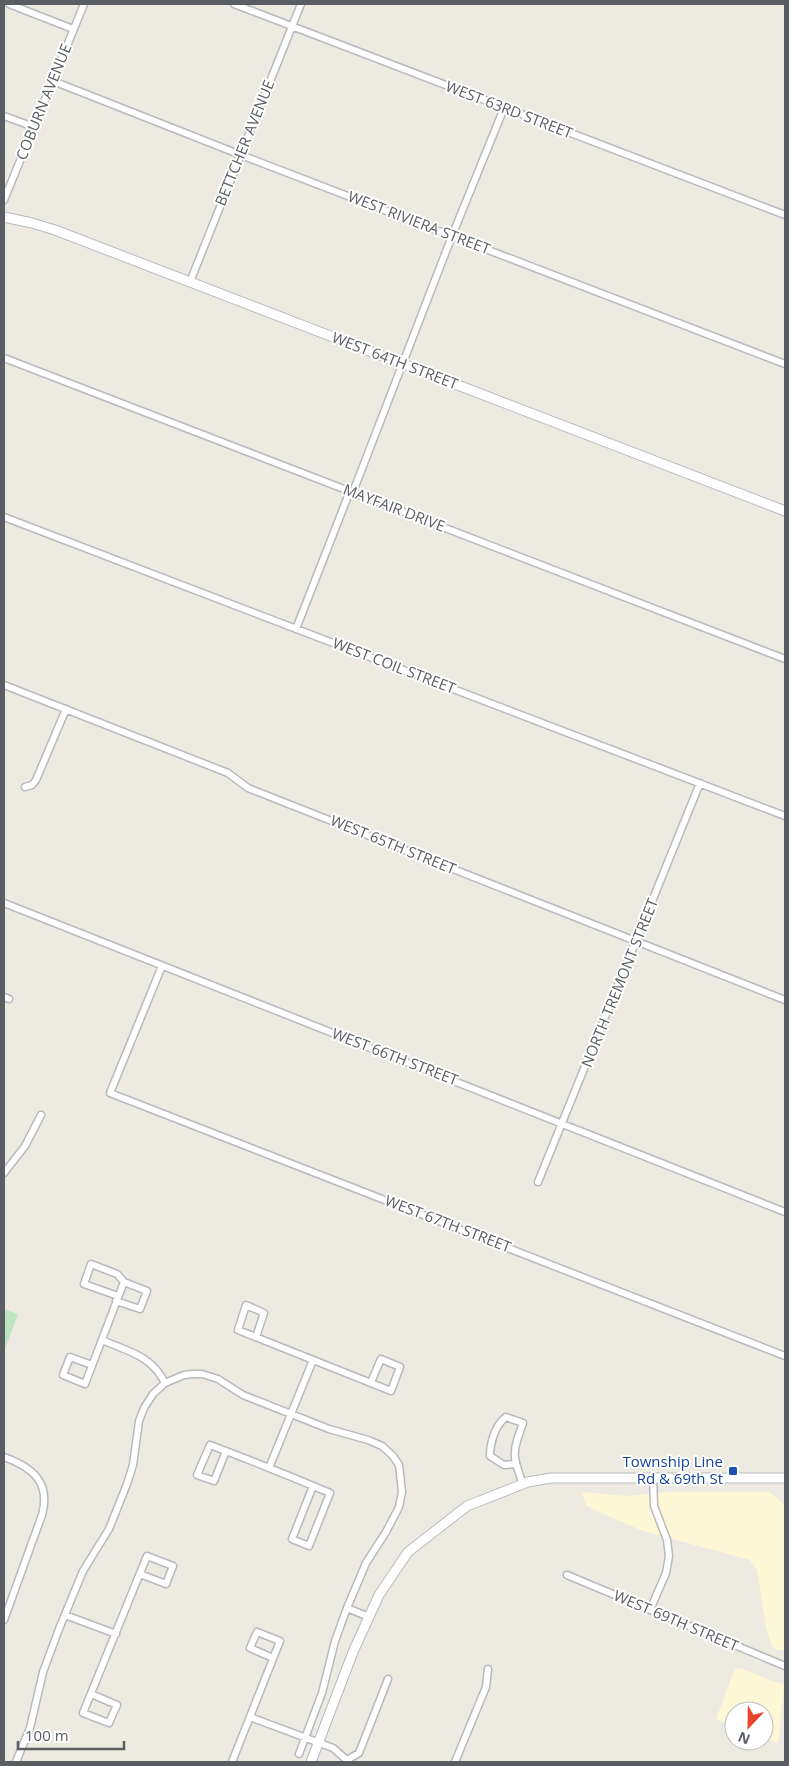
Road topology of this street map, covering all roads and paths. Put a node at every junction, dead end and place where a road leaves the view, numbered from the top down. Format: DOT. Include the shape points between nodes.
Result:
graph roads {
  1 [pos="9,4"];
  2 [pos="84,4"];
  3 [pos="234,4"];
  4 [pos="302,4"];
  5 [pos="292,27"];
  6 [pos="73,29"];
  7 [pos="53,81"];
  8 [pos="504,108"];
  9 [pos="4,116"];
  10 [pos="34,127"];
  11 [pos="241,155"];
  12 [pos="4,200"];
  13 [pos="785,215"];
  14 [pos="4,217"];
  15 [pos="452,236"];
  16 [pos="190,282"];
  17 [pos="4,358"];
  18 [pos="402,364"];
  19 [pos="785,364"];
  20 [pos="352,492"];
  21 [pos="785,511"];
  22 [pos="4,517"];
  23 [pos="296,629"];
  24 [pos="785,659"];
  25 [pos="4,684"];
  26 [pos="66,709"];
  27 [pos="700,783"];
  28 [pos="25,787"];
  29 [pos="785,816"];
  30 [pos="4,903"];
  31 [pos="636,941"];
  32 [pos="162,966"];
  33 [pos="785,1000"];
  34 [pos="41,1115"];
  35 [pos="563,1123"];
  36 [pos="4,1173"];
  37 [pos="538,1182"];
  38 [pos="785,1212"];
  39 [pos="124,1282"];
  40 [pos="117,1299"];
  41 [pos="256,1337"];
  42 [pos="102,1340"];
  43 [pos="785,1356"];
  44 [pos="313,1360"];
  45 [pos="92,1365"];
  46 [pos="371,1382"];
  47 [pos="165,1383"];
  48 [pos="291,1414"];
  49 [pos="226,1451"];
  50 [pos="4,1457"];
  51 [pos="515,1464"];
  52 [pos="269,1468"];
  53 [pos="652,1477"];
  54 [pos="785,1478"];
  55 [pos="523,1484"];
  56 [pos="313,1486"];
  57 [pos="140,1574"];
  58 [pos="567,1576"];
  59 [pos="347,1608"];
  60 [pos="650,1610"];
  61 [pos="65,1615"];
  62 [pos="369,1616"];
  63 [pos="4,1620"];
  64 [pos="116,1634"];
  65 [pos="273,1658"];
  66 [pos="785,1666"];
  67 [pos="488,1669"];
  68 [pos="388,1679"];
  69 [pos="91,1694"];
  70 [pos="250,1717"];
  71 [pos="305,1738"];
  72 [pos="319,1742"];
  73 [pos="299,1754"];
  74 [pos="348,1761"];
  75 [pos="16,1762"];
  76 [pos="232,1762"];
  77 [pos="310,1762"];
  78 [pos="455,1762"];
  1 -- 6 [label="street"];
  2 -- 6 [label="street, COBURN AVENUE"];
  3 -- 5 [label="street, WEST 63RD STREET"];
  4 -- 5 [label="street, BETTCHER AVENUE"];
  5 -- 8 [label="street, WEST 63RD STREET"];
  5 -- 11 [label="street, BETTCHER AVENUE"];
  6 -- 7 [label="street, COBURN AVENUE"];
  7 -- 10 [label="street, COBURN AVENUE"];
  7 -- 11 [label="street, WEST RIVIERA STREET"];
  8 -- 13 [label="street, WEST 63RD STREET"];
  8 -- 15 [label="street"];
  9 -- 10 [label="street"];
  10 -- 12 [label="street, COBURN AVENUE"];
  11 -- 15 [label="street, WEST RIVIERA STREET"];
  11 -- 16 [label="street, BETTCHER AVENUE"];
  14 -- 16 [label="street, WEST 64TH STREET" via="55,230"];
  15 -- 18 [label="street"];
  15 -- 19 [label="street, WEST RIVIERA STREET"];
  16 -- 18 [label="street, WEST 64TH STREET"];
  17 -- 20 [label="street, MAYFAIR DRIVE"];
  18 -- 20 [label="street"];
  18 -- 21 [label="street, WEST 64TH STREET"];
  20 -- 23 [label="street"];
  20 -- 24 [label="street, MAYFAIR DRIVE"];
  22 -- 23 [label="street, WEST COIL STREET"];
  23 -- 27 [label="street, WEST COIL STREET"];
  25 -- 26 [label="street, WEST 65TH STREET"];
  26 -- 28 [label="street" via="36,780"];
  26 -- 31 [label="street, WEST 65TH STREET" via="228,773 248,788"];
  27 -- 29 [label="street, WEST COIL STREET"];
  27 -- 31 [label="street, NORTH TREMONT STREET"];
  30 -- 32 [label="street, WEST 66TH STREET"];
  31 -- 33 [label="street, WEST 65TH STREET"];
  31 -- 35 [label="street, NORTH TREMONT STREET"];
  32 -- 35 [label="street, WEST 66TH STREET"];
  32 -- 43 [label="street, WEST 67TH STREET" via="110,1093"];
  34 -- 36 [label="street" via="26,1146"];
  35 -- 37 [label="street, NORTH TREMONT STREET"];
  35 -- 38 [label="street, WEST 66TH STREET"];
  39 -- 40 [label="street"];
  39 -- 40 [label="street" via="147,1292 140,1309"];
  39 -- 40 [label="street" via="117,1274 91,1264 84,1284"];
  40 -- 42 [label="street"];
  41 -- 41 [label="street" via="264,1313 246,1305 238,1330"];
  41 -- 44 [label="street"];
  42 -- 45 [label="street"];
  42 -- 47 [label="street" via="150,1361"];
  44 -- 46 [label="street"];
  44 -- 48 [label="street"];
  45 -- 45 [label="street" via="85,1384 64,1375 70,1356"];
  46 -- 46 [label="street" via="391,1391 400,1367 381,1359"];
  47 -- 48 [label="street" via="184,1375 202,1374"];
  47 -- 61 [label="street" via="144,1408 128,1484"];
  48 -- 52 [label="street"];
  48 -- 59 [label="street" via="382,1446 399,1465 402,1492 399,1506 366,1563"];
  49 -- 49 [label="street" via="214,1481 197,1475 210,1445"];
  49 -- 52 [label="street"];
  50 -- 63 [label="street" via="33,1473 44,1499 43,1510"];
  51 -- 51 [label="street" via="515,1446 523,1423 506,1416 498,1425 490,1456 504,1465"];
  51 -- 55 [label="street"];
  52 -- 56 [label="street"];
  53 -- 54 [label="street"];
  53 -- 55 [label="street" via="551,1478"];
  53 -- 60 [label="street" via="654,1506 669,1556 665,1577"];
  55 -- 62 [label="street" via="467,1506 408,1552"];
  56 -- 56 [label="street" via="330,1493 309,1546 292,1539"];
  57 -- 57 [label="street" via="166,1584 173,1566 148,1556"];
  57 -- 64 [label="street"];
  58 -- 60 [label="street, WEST 69TH STREET"];
  59 -- 62 [label="street"];
  59 -- 71 [label="street"];
  60 -- 66 [label="street, WEST 69TH STREET"];
  61 -- 64 [label="street"];
  61 -- 75 [label="street" via="43,1672 30,1728"];
  62 -- 72 [label="street"];
  64 -- 69 [label="street"];
  65 -- 65 [label="street" via="250,1648 257,1632 280,1641"];
  65 -- 70 [label="street"];
  67 -- 78 [label="street" via="486,1687"];
  68 -- 74 [label="street" via="359,1753"];
  69 -- 69 [label="street" via="83,1713 109,1724 117,1705"];
  70 -- 71 [label="street"];
  70 -- 76 [label="street"];
  71 -- 72 [label="street"];
  71 -- 73 [label="street"];
  72 -- 74 [label="street" via="334,1748"];
  72 -- 77 [label="street"];
}
